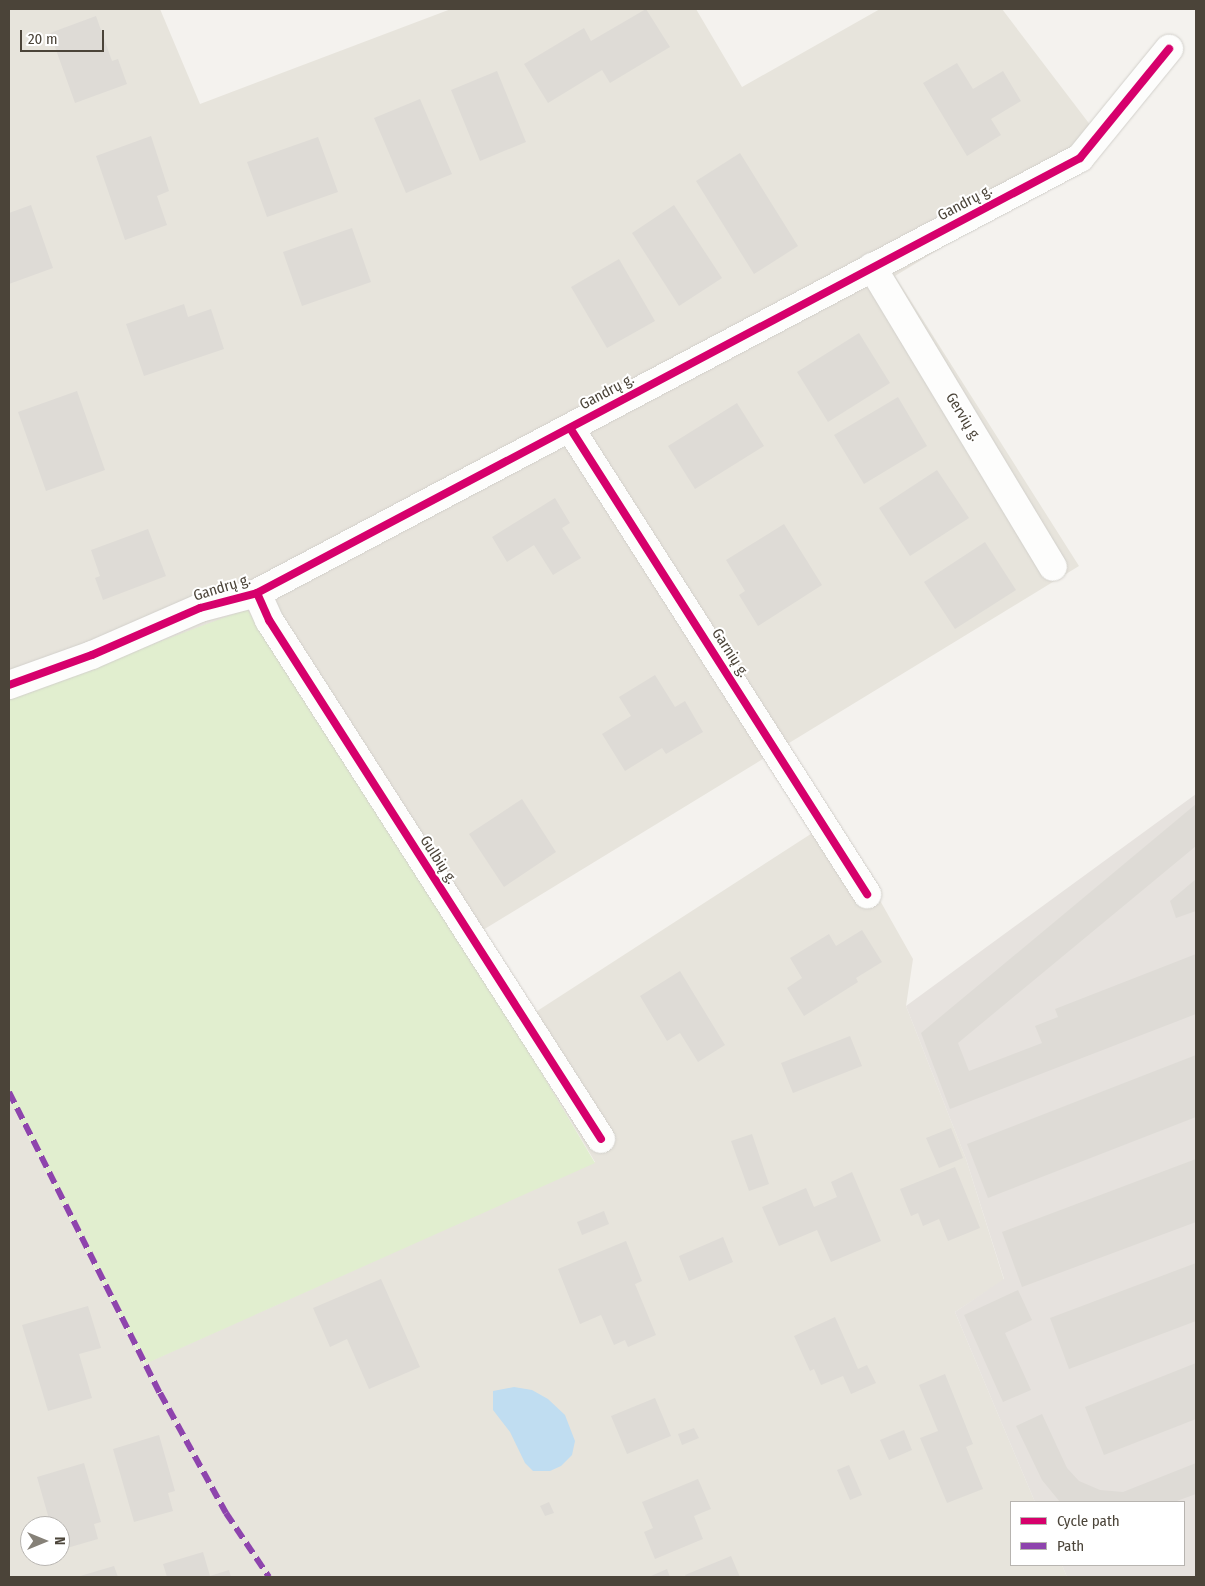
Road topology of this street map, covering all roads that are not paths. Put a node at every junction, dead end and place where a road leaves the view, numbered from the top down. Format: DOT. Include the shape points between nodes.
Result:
graph roads {
  1 [pos="1169,49"];
  2 [pos="872,267"];
  3 [pos="570,428"];
  4 [pos="1053,567"];
  5 [pos="257,593"];
  6 [pos="9,685"];
  7 [pos="867,894"];
  8 [pos="600,1139"];
  1 -- 2 [label="street, Gandrų g." via="1080,158"];
  2 -- 3 [label="street, Gandrų g."];
  2 -- 4 [label="street, Gervių g."];
  3 -- 5 [label="street, Gandrų g."];
  3 -- 7 [label="street, Garnių g."];
  5 -- 6 [label="street, Gandrų g." via="200,608 92,655"];
  5 -- 8 [label="street, Gulbių g." via="269,620"];
}
